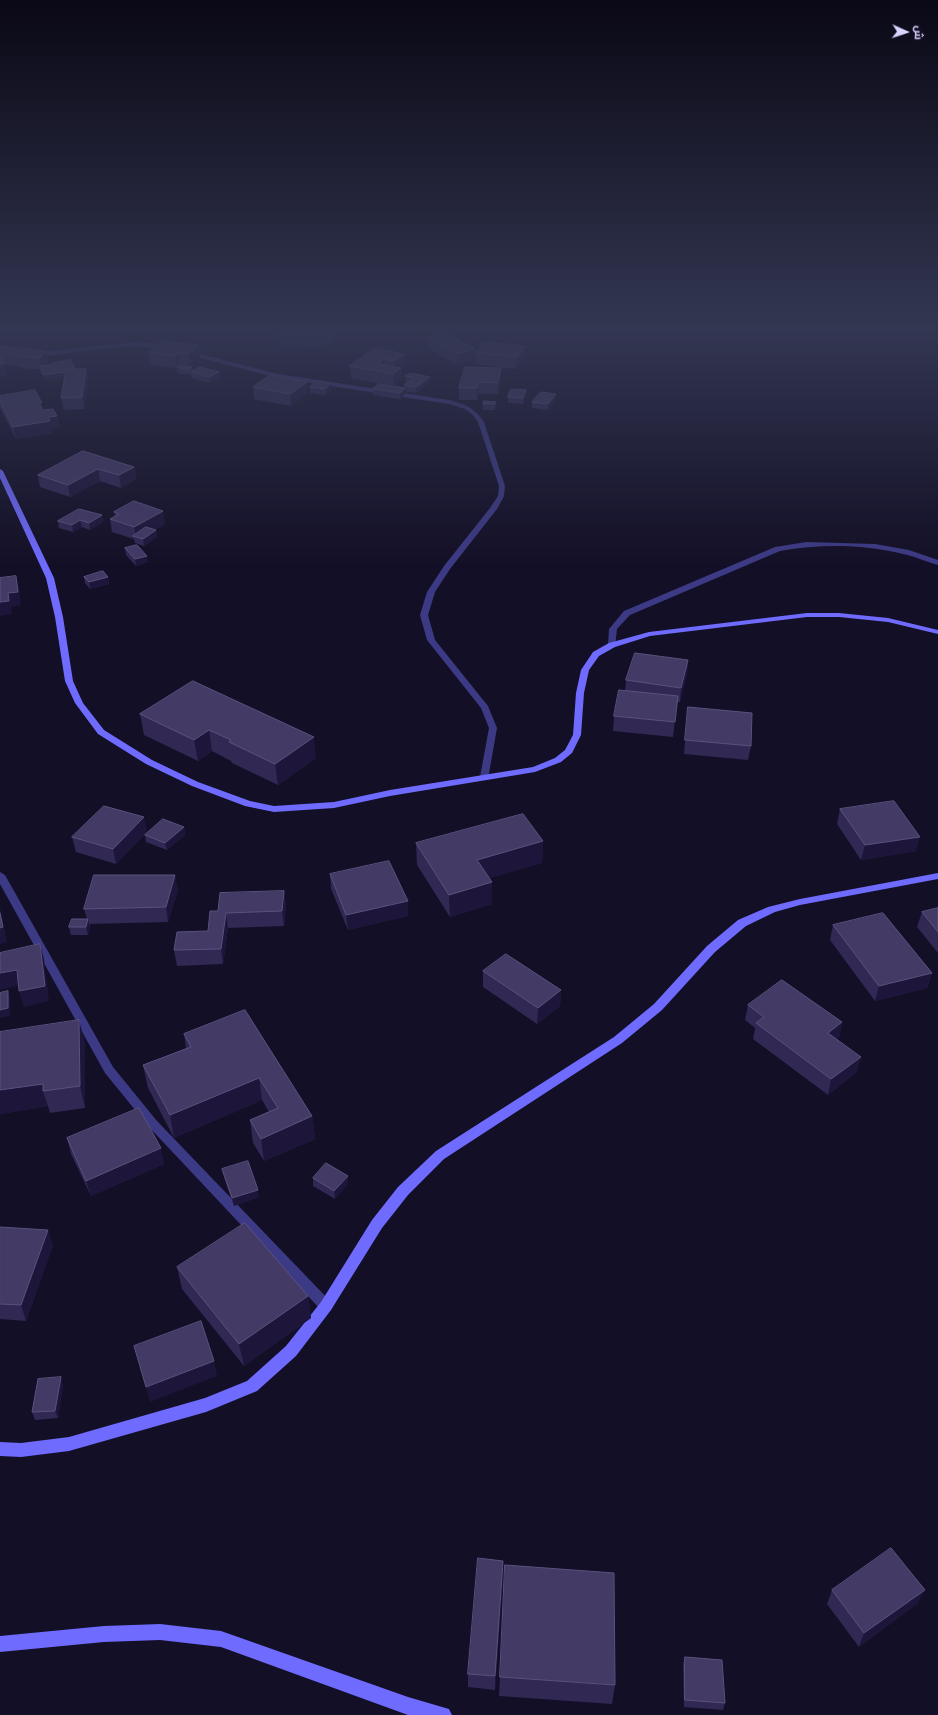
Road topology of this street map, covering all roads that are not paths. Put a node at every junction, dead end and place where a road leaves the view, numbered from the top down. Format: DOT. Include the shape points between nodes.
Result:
graph roads {
  1 [pos="469,408"];
  2 [pos="0,471"];
  3 [pos="938,563"];
  4 [pos="938,632"];
  5 [pos="612,645"];
  6 [pos="485,776"];
  7 [pos="0,874"];
  8 [pos="938,876"];
  9 [pos="326,1306"];
  10 [pos="0,1449"];
  11 [pos="0,1644"];
  12 [pos="443,1715"];
  1 -- 6 [label="street" via="476,412 481,422 502,486 501,496 443,574 432,592 424,615 431,640 485,708 493,728"];
  2 -- 6 [label="main road" via="50,578 69,681 79,703 101,732 149,762 195,784 248,804 274,809 334,805"];
  3 -- 5 [label="street" via="906,552 875,546 806,544 778,549 627,613 613,629"];
  4 -- 5 [label="main road" via="888,620 807,615 649,634"];
  5 -- 6 [label="main road" via="596,654 585,670 580,693 577,735 569,750 558,760 535,769"];
  7 -- 9 [label="street" via="109,1070 153,1124"];
  8 -- 9 [label="main road" via="800,902 772,909 742,923 711,949 658,1007 618,1040 440,1155 403,1191 377,1224"];
  9 -- 10 [label="main road" via="292,1351 252,1386 206,1405 69,1444 21,1450"];
  11 -- 12 [label="main road" via="104,1634 160,1632 221,1640 408,1706"];
}
